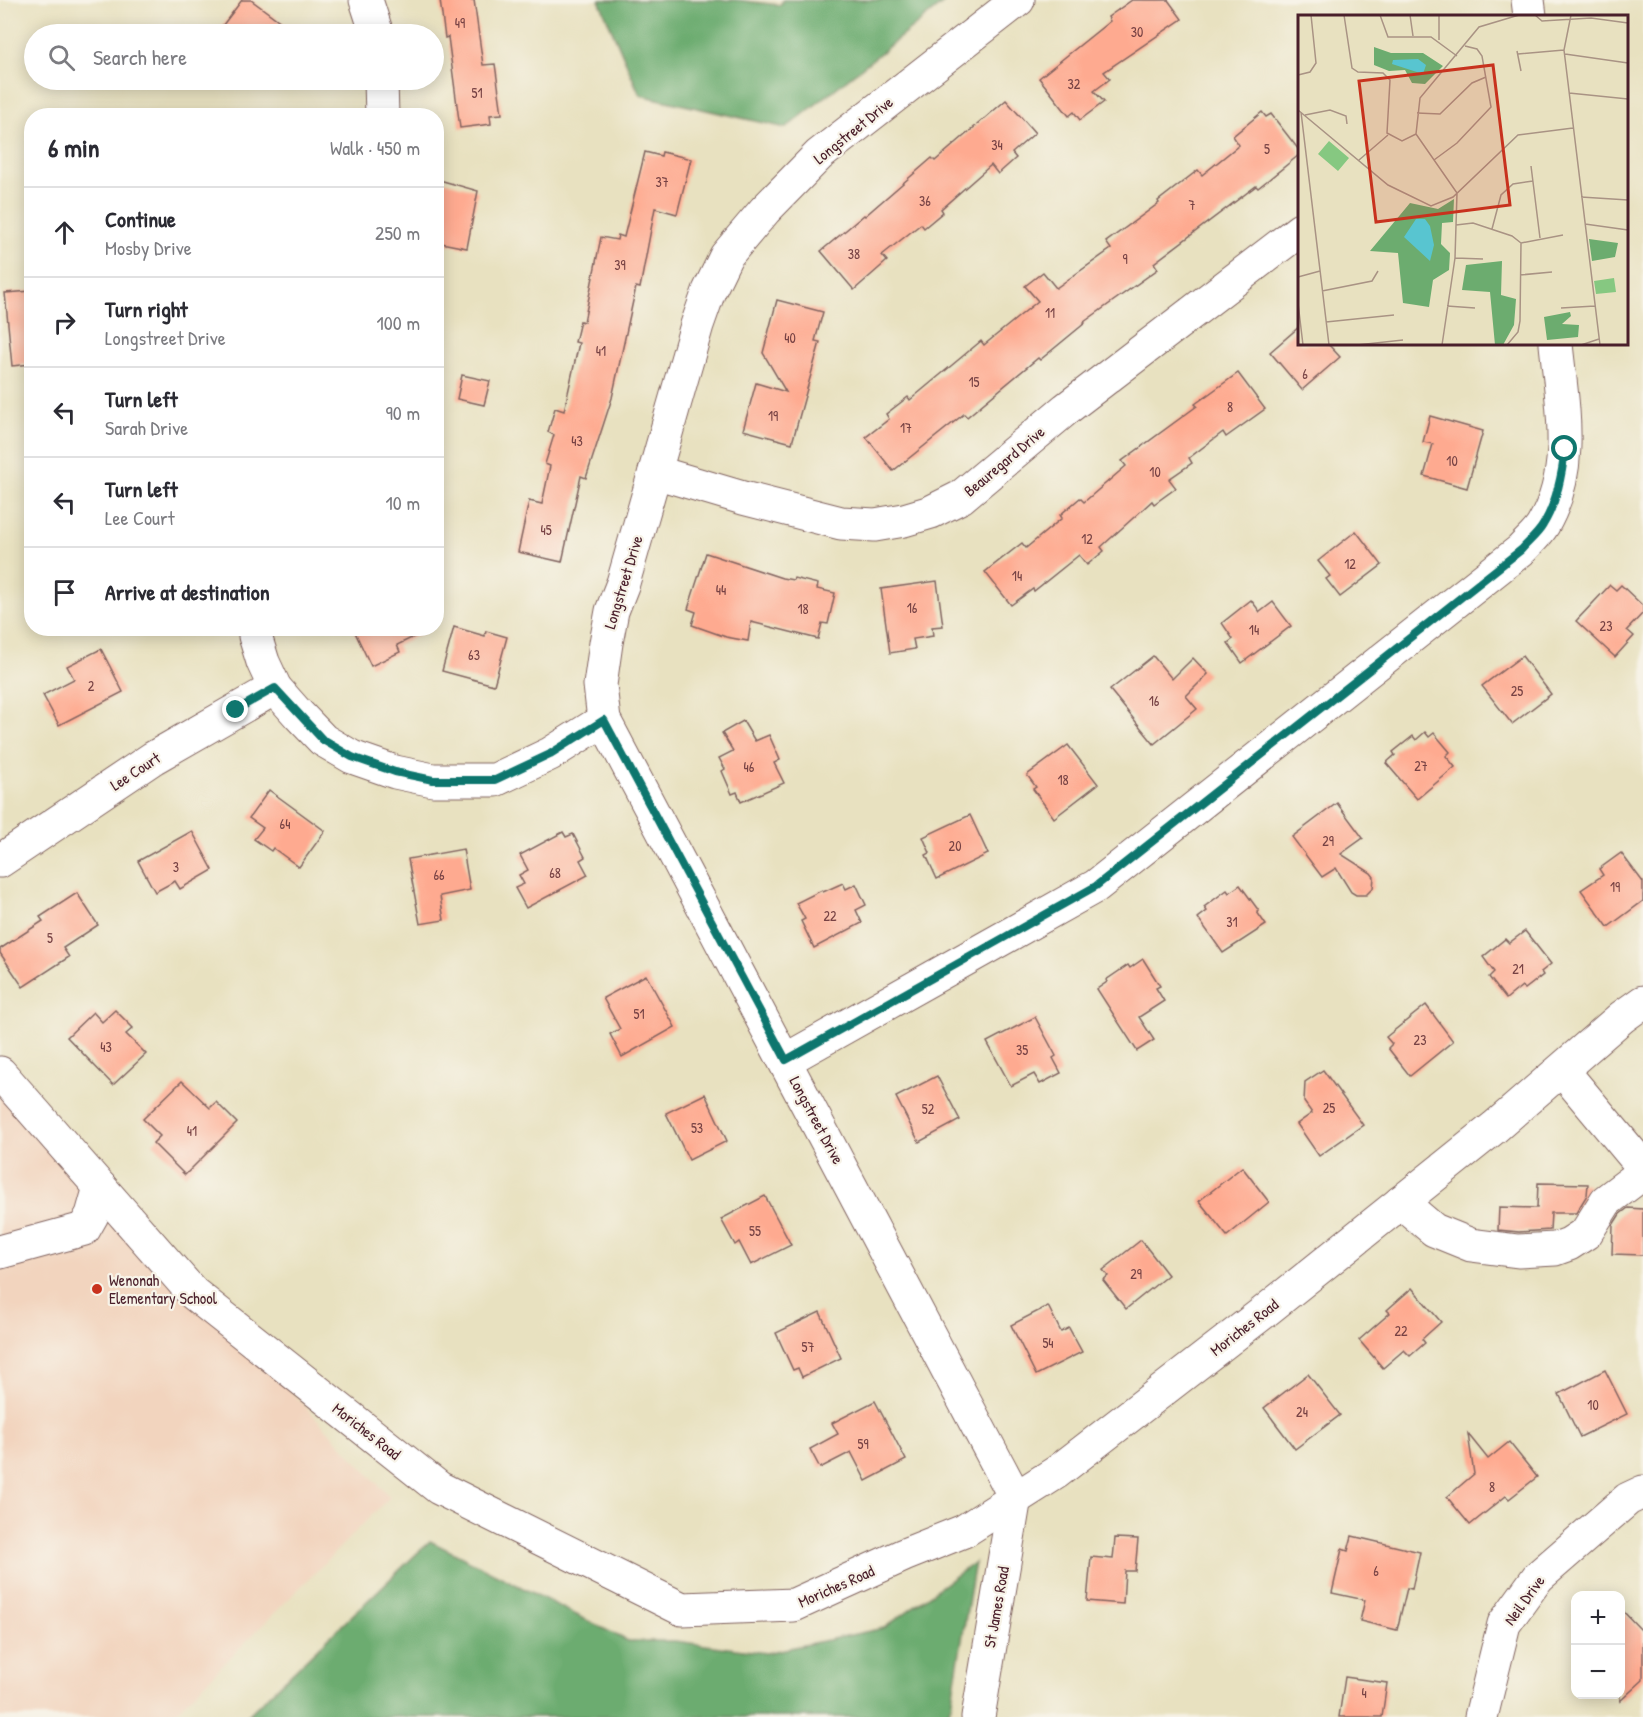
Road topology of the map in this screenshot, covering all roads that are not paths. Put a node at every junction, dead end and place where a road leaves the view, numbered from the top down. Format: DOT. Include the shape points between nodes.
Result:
graph roads {
  1 [pos="366,0"];
  2 [pos="1018,0"];
  3 [pos="1528,0"];
  4 [pos="1530,15"];
  5 [pos="374,24"];
  6 [pos="381,90"];
  7 [pos="382,108"];
  8 [pos="1298,231"];
  9 [pos="1556,345"];
  10 [pos="655,472"];
  11 [pos="255,636"];
  12 [pos="275,688"];
  13 [pos="604,720"];
  14 [pos="0,861"];
  15 [pos="1643,1002"];
  16 [pos="786,1060"];
  17 [pos="1562,1070"];
  18 [pos="0,1073"];
  19 [pos="1643,1167"];
  20 [pos="1643,1173"];
  21 [pos="100,1187"];
  22 [pos="1401,1202"];
  23 [pos="0,1252"];
  24 [pos="1643,1492"];
  25 [pos="1015,1497"];
  26 [pos="978,1717"];
  27 [pos="1481,1717"];
  1 -- 5 [label="street"];
  2 -- 10 [label="street, Longstreet Drive" via="819,155 726,256 697,325"];
  3 -- 4 [label="street"];
  6 -- 7 [label="street"];
  8 -- 10 [label="street, Beauregard Drive" via="1076,401 962,497 931,512 875,525 841,523"];
  9 -- 16 [label="street" via="1565,439 1562,474 1542,527 1521,550 1096,886"];
  10 -- 13 [label="street, Longstreet Drive" via="612,611 600,685"];
  11 -- 12 [label="street"];
  12 -- 13 [label="street" via="323,740 352,757 433,780 495,780 550,754"];
  12 -- 14 [label="street, Lee Court" via="153,758"];
  13 -- 16 [label="street, Longstreet Drive"];
  15 -- 17 [label="street, Moriches Road"];
  16 -- 25 [label="street, Longstreet Drive"];
  17 -- 19 [label="street"];
  17 -- 22 [label="street, Moriches Road"];
  18 -- 21 [label="street, Moriches Road"];
  20 -- 22 [label="street" via="1606,1201 1586,1233 1569,1244 1547,1250 1472,1245 1434,1230"];
  21 -- 23 [label="street" via="84,1229"];
  21 -- 25 [label="street, Moriches Road" via="193,1293 439,1488 682,1609 794,1605 964,1531"];
  22 -- 25 [label="street, Moriches Road" via="1066,1464"];
  24 -- 27 [label="street, Neil Drive" via="1628,1499 1538,1577 1504,1624"];
  25 -- 26 [label="street, St James Road"];
}
